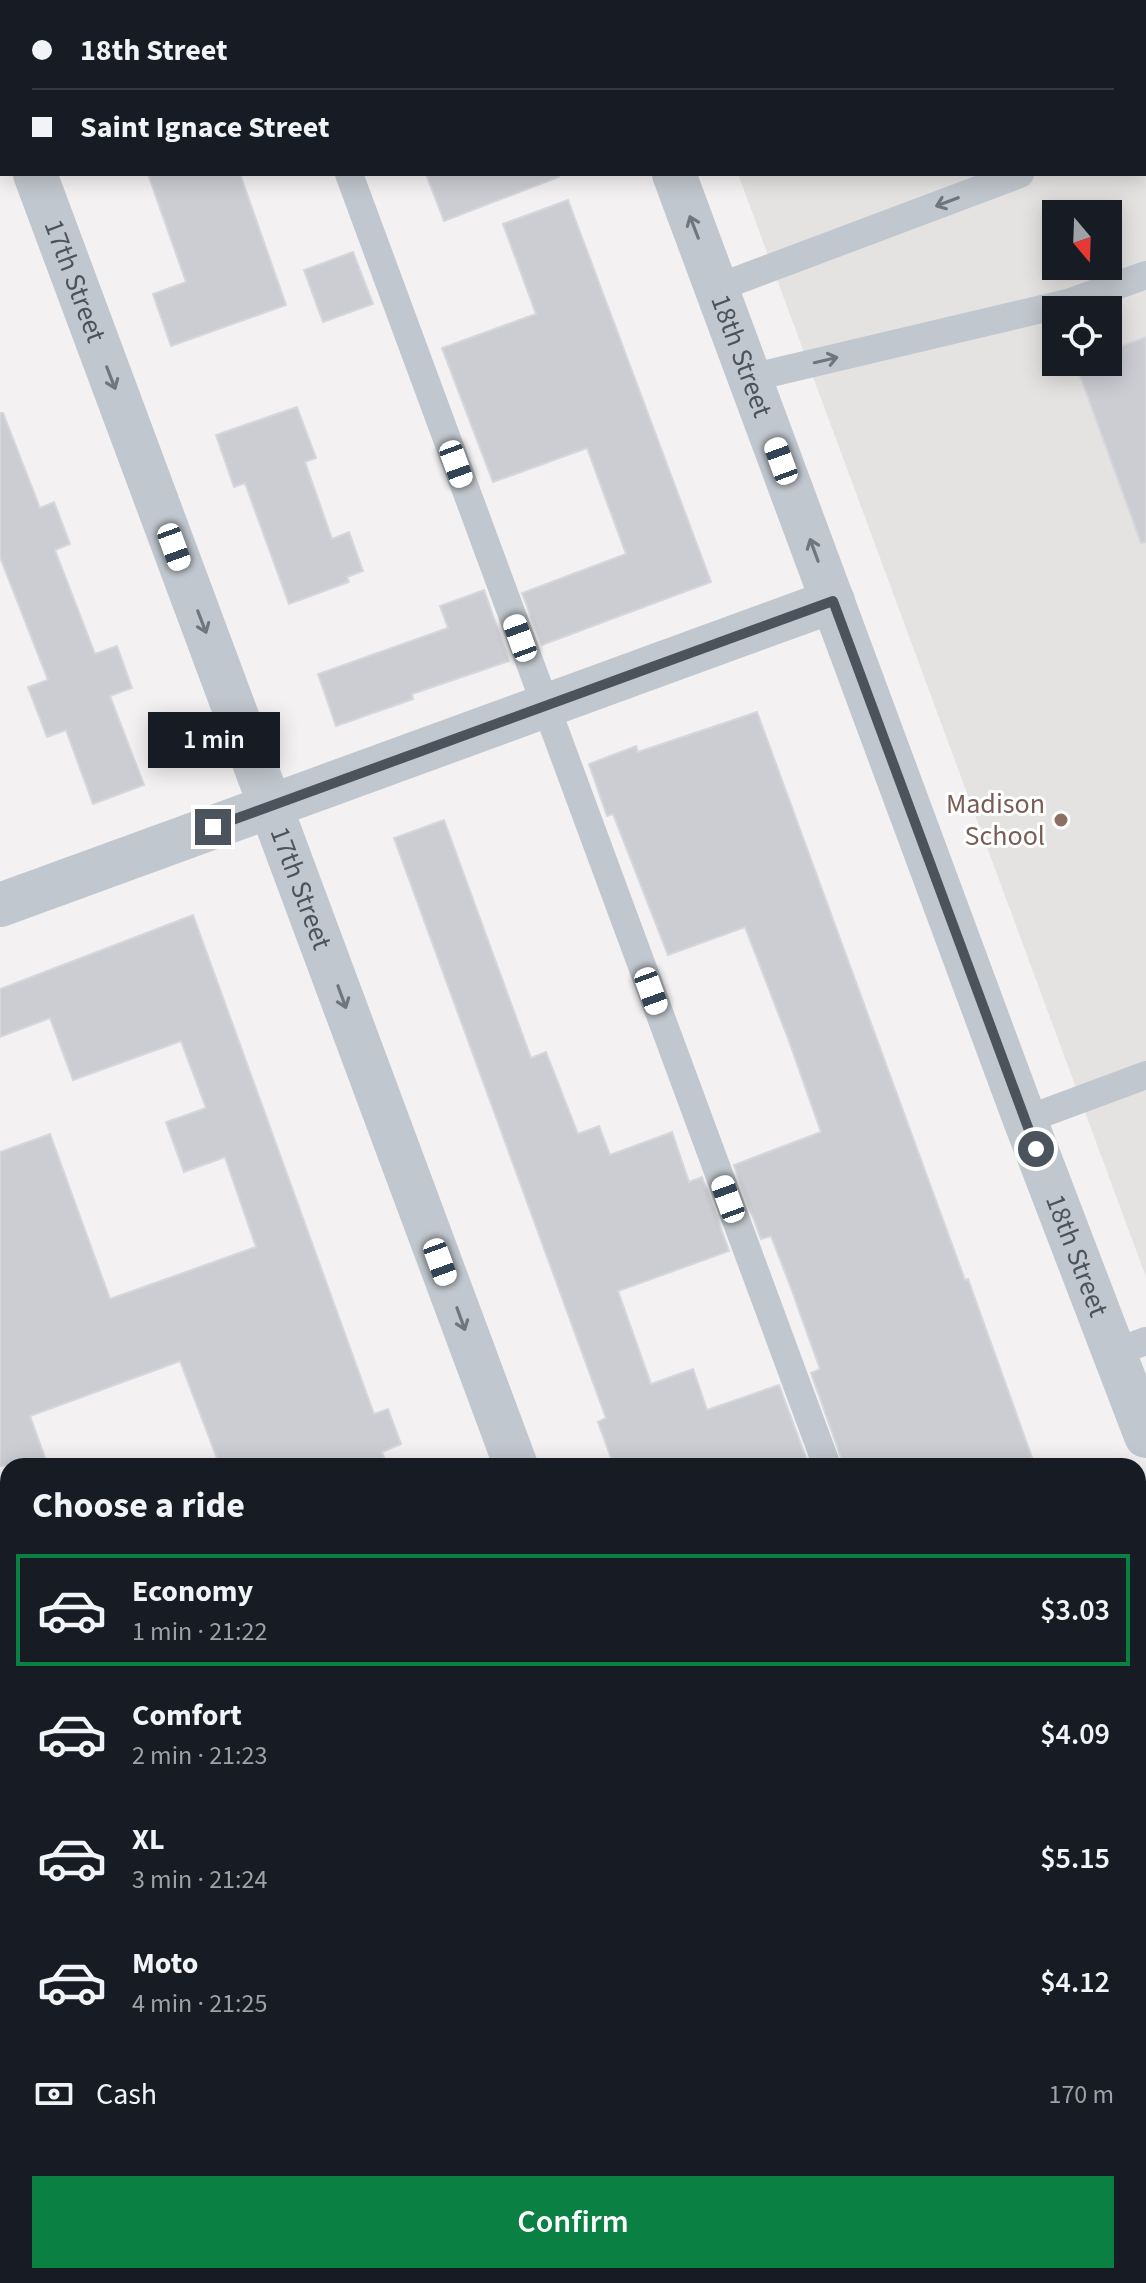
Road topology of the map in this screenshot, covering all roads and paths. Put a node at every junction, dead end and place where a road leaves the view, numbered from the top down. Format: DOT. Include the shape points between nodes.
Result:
graph roads {
  1 [pos="36,176"];
  2 [pos="350,176"];
  3 [pos="675,176"];
  4 [pos="1015,176"];
  5 [pos="1146,275"];
  6 [pos="717,288"];
  7 [pos="750,378"];
  8 [pos="833,601"];
  9 [pos="545,705"];
  10 [pos="271,805"];
  11 [pos="0,905"];
  12 [pos="1146,1075"];
  13 [pos="1025,1120"];
  14 [pos="1131,1347"];
  15 [pos="1146,1436"];
  16 [pos="513,1458"];
  17 [pos="824,1458"];
  1 -- 10 [label="street, 17th Street, one-way"];
  2 -- 9 [label="lane"];
  6 -- 3 [label="street, 18th Street, one-way"];
  4 -- 6 [label="lane, one-way"];
  7 -- 5 [label="lane, one-way" via="1071,302"];
  6 -- 7 [label="street, 18th Street"];
  8 -- 7 [label="street, 18th Street, one-way"];
  8 -- 9 [label="street"];
  8 -- 13 [label="street, 18th Street"];
  9 -- 10 [label="street"];
  9 -- 17 [label="lane"];
  10 -- 11 [label="street"];
  10 -- 16 [label="street, 17th Street, one-way"];
  12 -- 13 [label="lane"];
  13 -- 14 [label="street, 18th Street"];
  14 -- 15 [label="street, 18th Street"];
}
